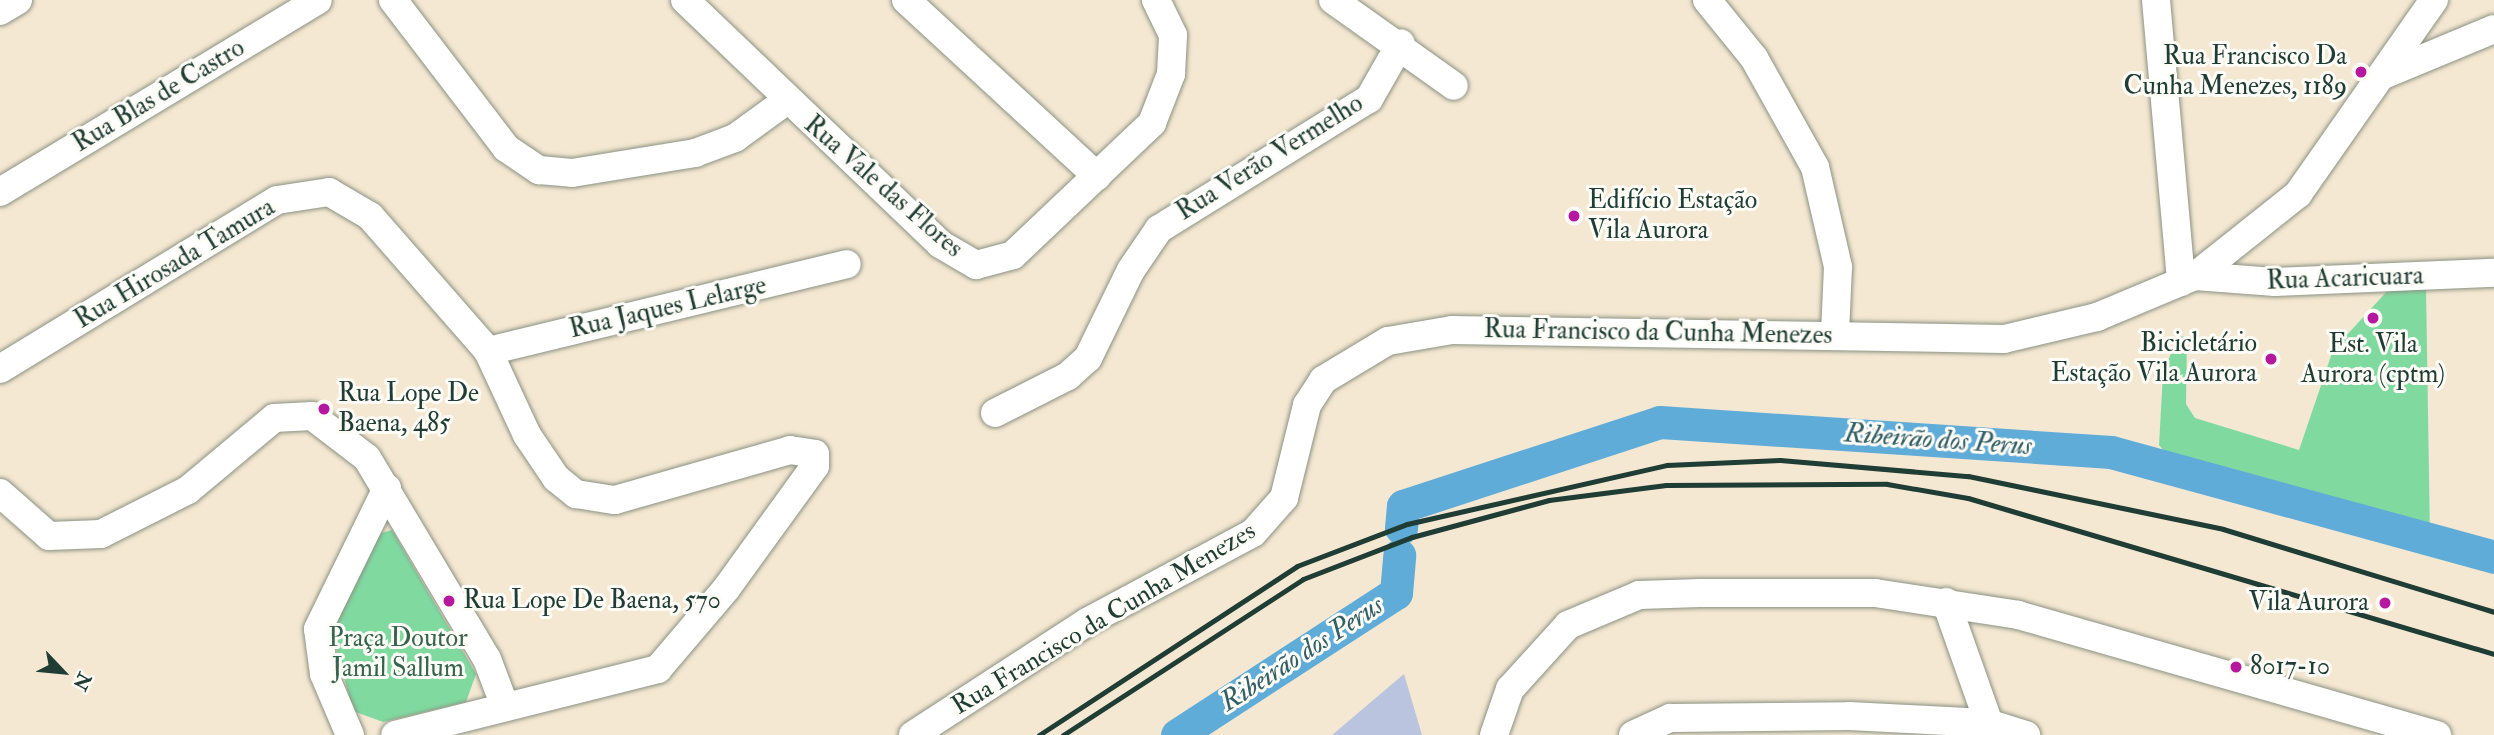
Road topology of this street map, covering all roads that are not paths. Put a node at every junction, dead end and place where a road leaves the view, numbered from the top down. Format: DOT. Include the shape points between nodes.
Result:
graph roads {
  1 [pos="18,0"];
  2 [pos="318,0"];
  3 [pos="393,0"];
  4 [pos="685,0"];
  5 [pos="906,0"];
  6 [pos="1156,0"];
  7 [pos="1333,0"];
  8 [pos="1707,0"];
  9 [pos="2156,0"];
  10 [pos="2434,0"];
  11 [pos="0,11"];
  12 [pos="2494,29"];
  13 [pos="1401,44"];
  14 [pos="2381,76"];
  15 [pos="1454,86"];
  16 [pos="786,101"];
  17 [pos="1097,176"];
  18 [pos="0,192"];
  19 [pos="847,264"];
  20 [pos="2494,273"];
  21 [pos="2188,279"];
  22 [pos="1835,334"];
  23 [pos="488,351"];
  24 [pos="0,369"];
  25 [pos="995,413"];
  26 [pos="387,488"];
  27 [pos="0,493"];
  28 [pos="1946,602"];
  29 [pos="505,704"];
  30 [pos="1990,729"];
  31 [pos="350,735"];
  32 [pos="396,735"];
  33 [pos="913,735"];
  34 [pos="1494,735"];
  35 [pos="1633,735"];
  36 [pos="2026,735"];
  37 [pos="2437,735"];
  1 -- 11 [label="street"];
  2 -- 18 [label="street, Rua Blas de Castro"];
  3 -- 16 [label="street" via="506,148 539,170 580,172 695,153 735,138"];
  4 -- 16 [label="street, Rua Vale das Flores"];
  5 -- 17 [label="street"];
  6 -- 17 [label="street, Rua Vale das Flores" via="1173,35 1171,74 1152,123"];
  7 -- 13 [label="street"];
  8 -- 22 [label="street" via="1767,79 1815,167 1838,267"];
  9 -- 21 [label="street"];
  10 -- 14 [label="street, Rua Francisco da Cunha Menezes"];
  12 -- 14 [label="street"];
  13 -- 15 [label="street"];
  13 -- 25 [label="street, Rua Verão Vermelho" via="1369,100 1159,229 1130,270 1088,358 1068,376"];
  14 -- 21 [label="street, Rua Francisco da Cunha Menezes" via="2298,194"];
  16 -- 17 [label="street, Rua Vale das Flores" via="940,244 976,265 1013,255"];
  19 -- 23 [label="street, Rua Jaques Lelarge"];
  20 -- 21 [label="street, Rua Acaricuara" via="2275,282"];
  21 -- 22 [label="street, Rua Francisco da Cunha Menezes" via="2097,317 2004,339"];
  22 -- 33 [label="street, Rua Francisco da Cunha Menezes" via="1452,330 1388,341 1323,380 1307,405 1284,498 1253,533 1087,622"];
  23 -- 24 [label="street, Rua Hirosada Tamura" via="360,206 344,196 313,192 251,214"];
  23 -- 29 [label="street, Rua Hirosada Tamura" via="527,435 556,478 589,499 615,500 790,450 814,454 816,466 684,643 649,673"];
  26 -- 27 [label="street" via="350,440 302,412 274,418 188,490 101,534 49,536"];
  26 -- 29 [label="street" via="487,659"];
  26 -- 31 [label="street" via="318,629 324,674"];
  28 -- 30 [label="street"];
  28 -- 34 [label="street" via="1875,593 1700,593 1639,595 1605,604 1539,651 1510,689"];
  28 -- 37 [label="street" via="2018,615"];
  29 -- 32 [label="street"];
  30 -- 35 [label="street" via="1899,716 1670,718"];
  30 -- 36 [label="street"];
}
